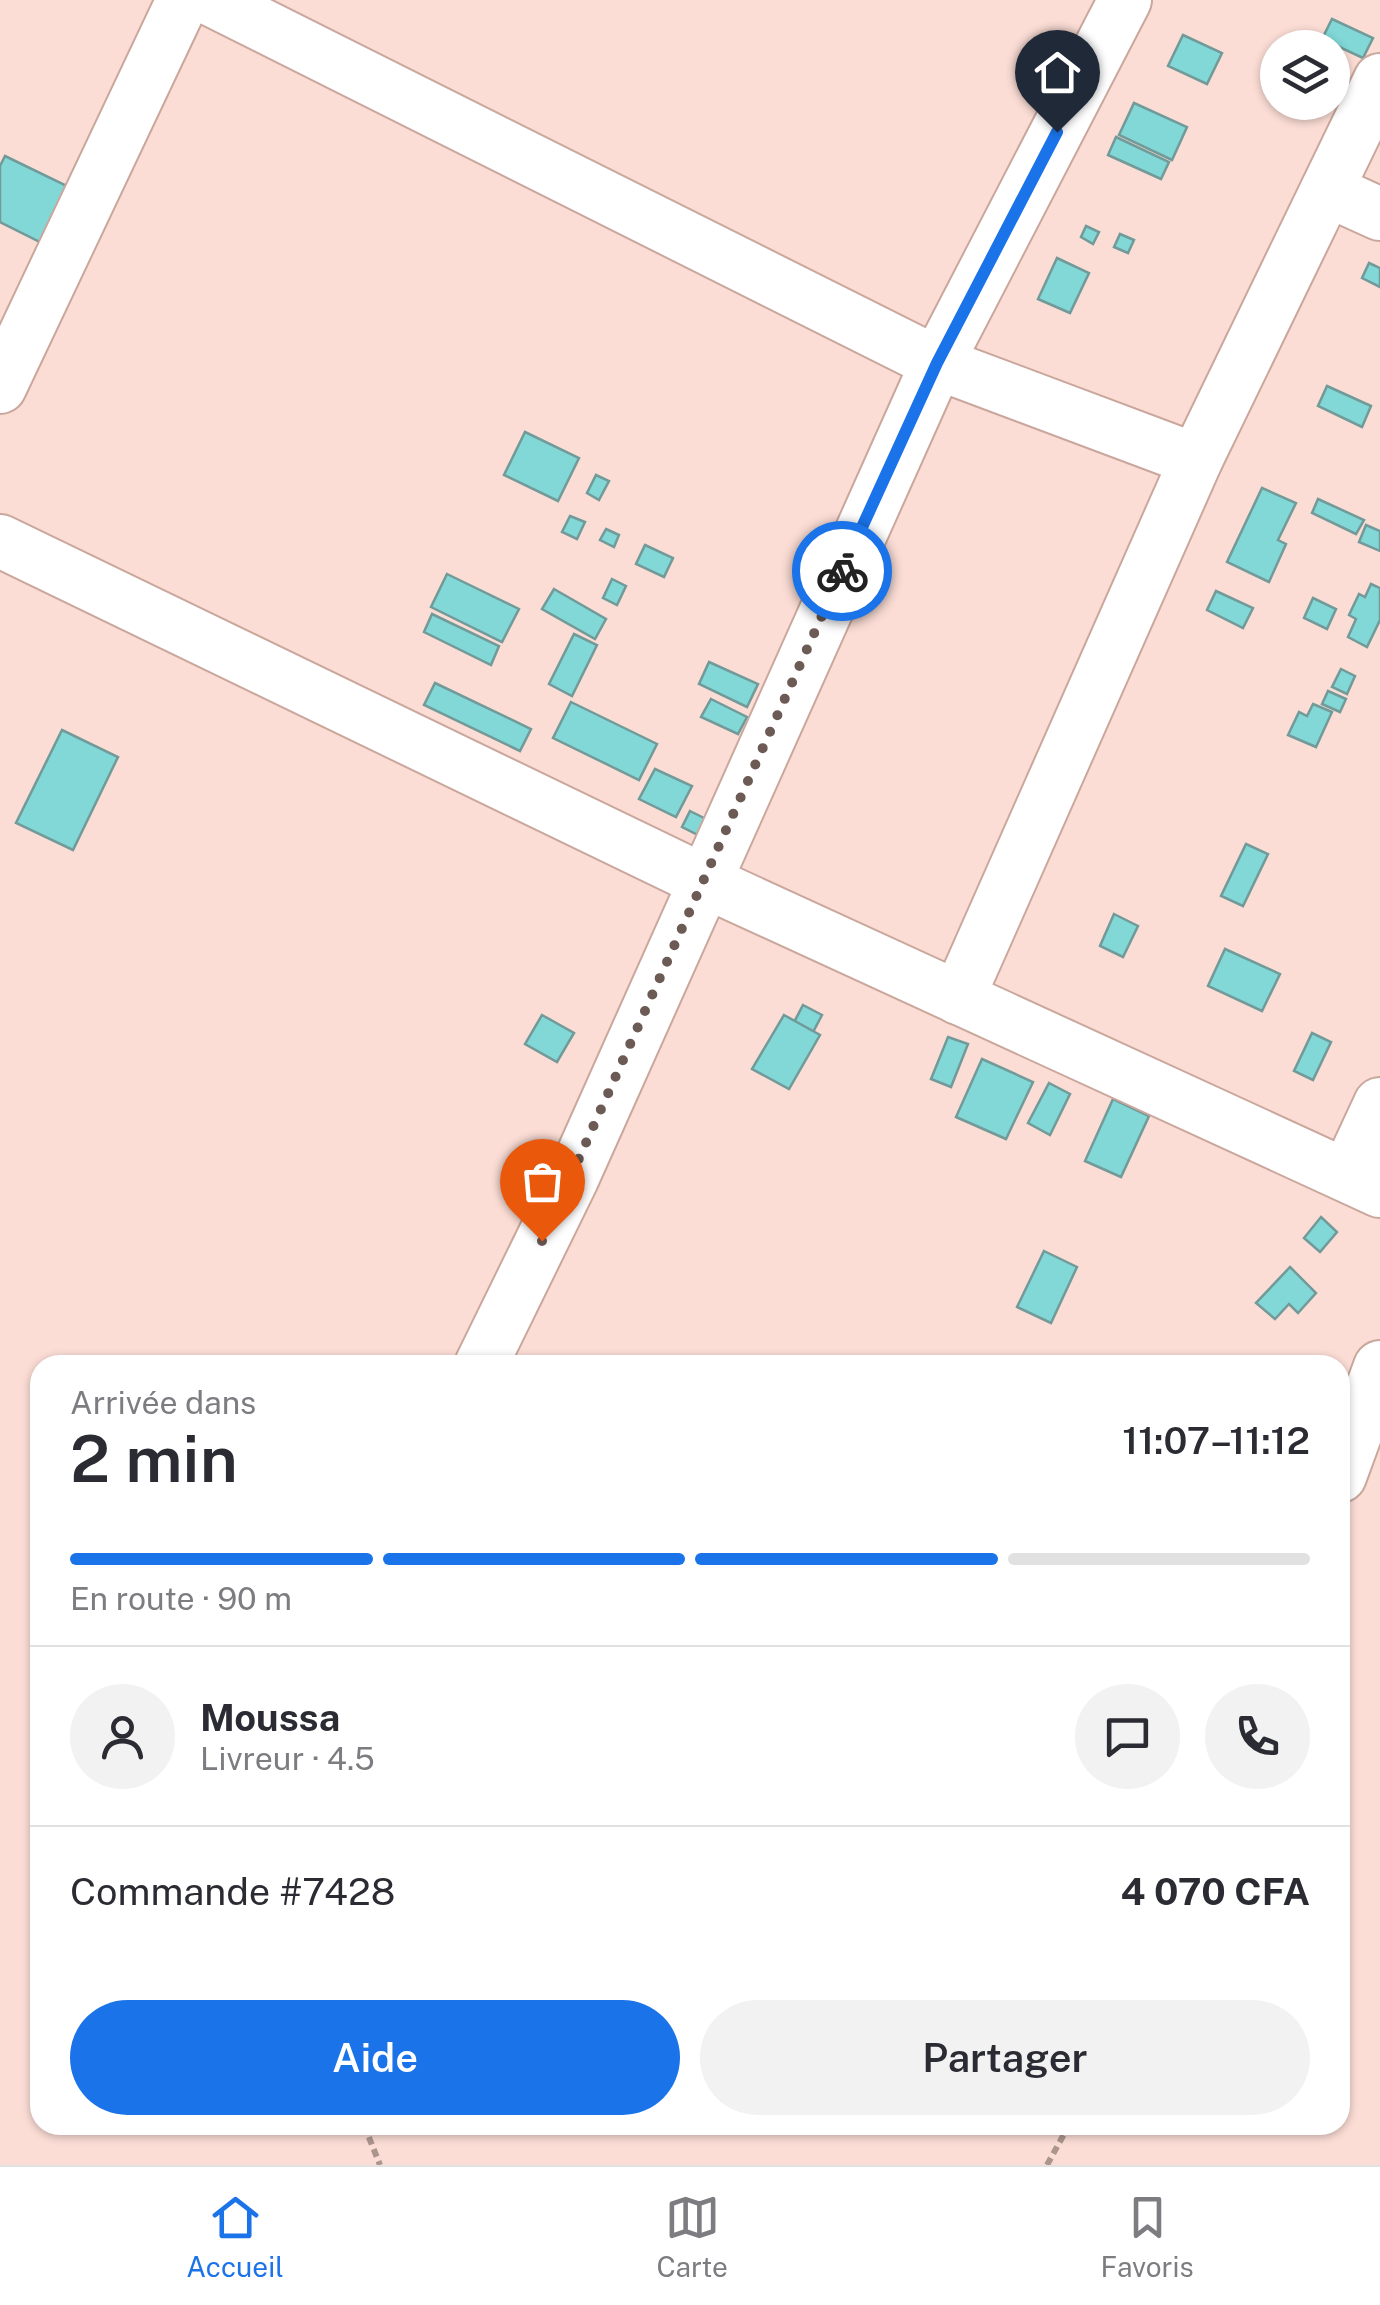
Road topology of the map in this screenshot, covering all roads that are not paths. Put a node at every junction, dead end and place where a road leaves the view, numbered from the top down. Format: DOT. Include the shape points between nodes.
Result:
graph roads {
  1 [pos="182,0"];
  2 [pos="212,0"];
  3 [pos="1125,0"];
  4 [pos="1380,80"];
  5 [pos="1328,190"];
  6 [pos="1380,214"];
  7 [pos="937,363"];
  8 [pos="0,387"];
  9 [pos="1196,460"];
  10 [pos="0,541"];
  11 [pos="702,880"];
  12 [pos="958,998"];
  13 [pos="1380,1104"];
  14 [pos="1363,1183"];
  15 [pos="485,1355"];
  16 [pos="1380,1367"];
  17 [pos="1350,1449"];
  1 -- 8 [label="street"];
  2 -- 7 [label="street"];
  3 -- 7 [label="street"];
  4 -- 5 [label="street"];
  5 -- 6 [label="street"];
  5 -- 9 [label="street"];
  7 -- 9 [label="street"];
  7 -- 11 [label="street"];
  9 -- 12 [label="street"];
  10 -- 11 [label="street"];
  11 -- 12 [label="street"];
  11 -- 15 [label="street" via="572,1179"];
  12 -- 14 [label="street"];
  13 -- 14 [label="street"];
  16 -- 17 [label="street"];
}
